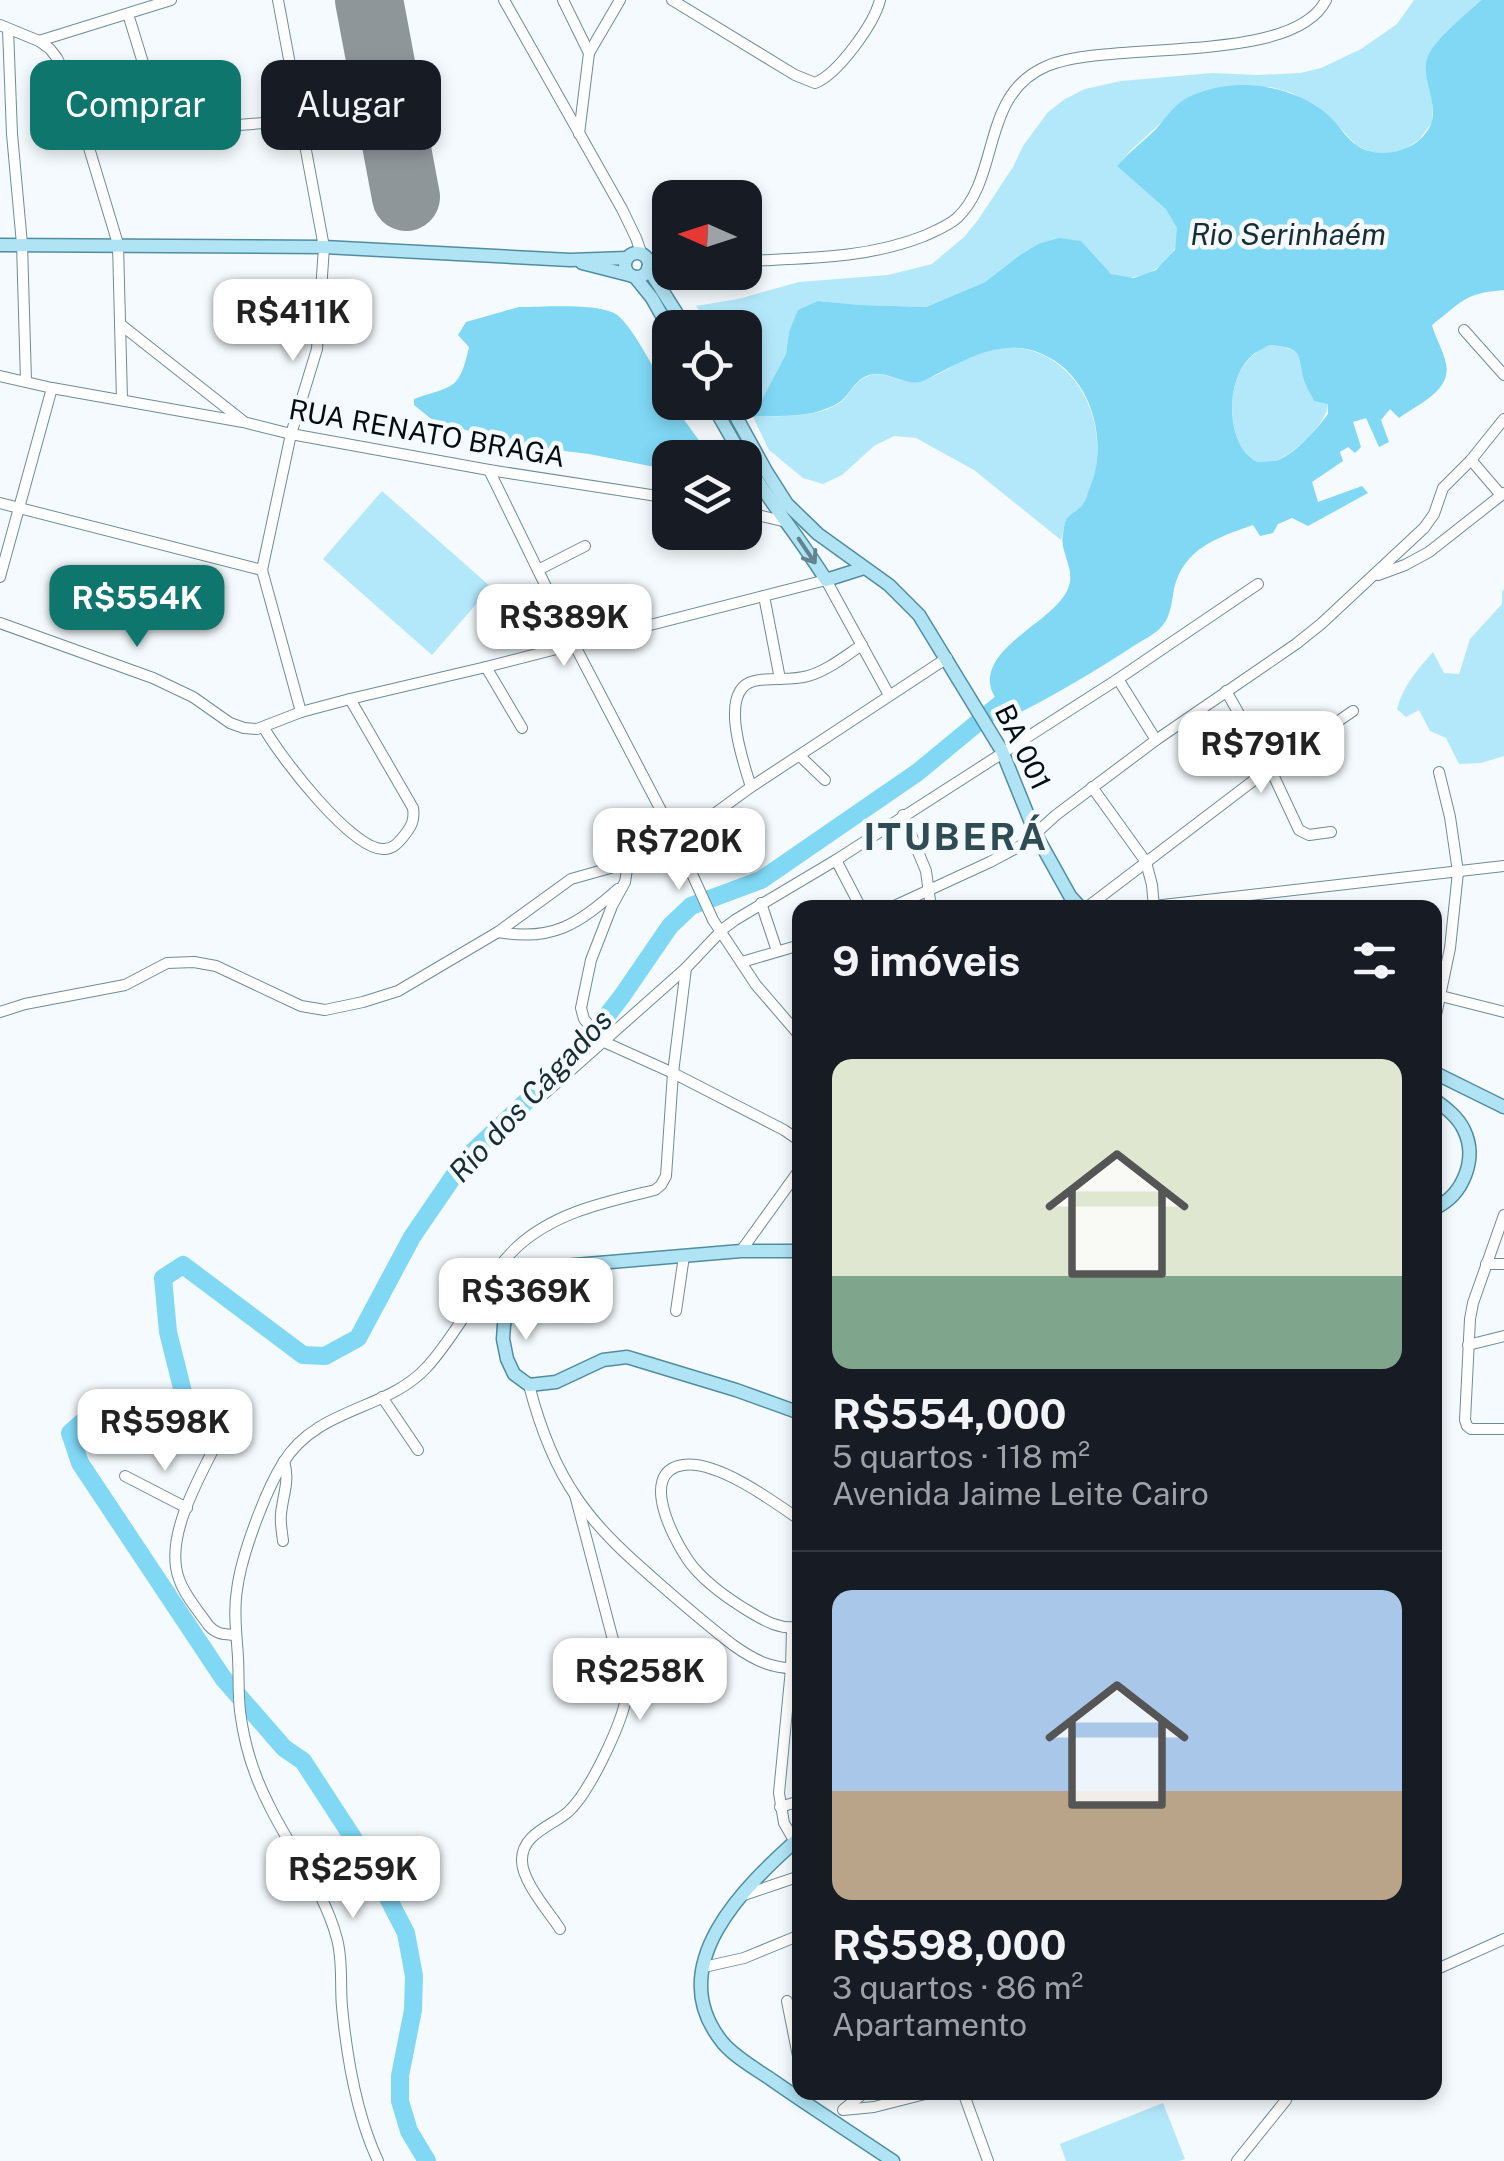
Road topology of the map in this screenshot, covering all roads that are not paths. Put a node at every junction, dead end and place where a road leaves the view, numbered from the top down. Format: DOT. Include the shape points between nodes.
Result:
graph roads {
  1 [pos="170,0"];
  2 [pos="278,0"];
  3 [pos="504,0"];
  4 [pos="563,0"];
  5 [pos="620,0"];
  6 [pos="672,0"];
  7 [pos="880,0"];
  8 [pos="1326,0"];
  9 [pos="128,14"];
  10 [pos="4,27"];
  11 [pos="39,40"];
  12 [pos="589,53"];
  13 [pos="58,60"];
  14 [pos="143,60"];
  15 [pos="290,60"];
  16 [pos="6,135"];
  17 [pos="579,136"];
  18 [pos="91,150"];
  19 [pos="307,150"];
  20 [pos="22,244"];
  21 [pos="118,244"];
  22 [pos="0,245"];
  23 [pos="324,247"];
  24 [pos="762,259"];
  25 [pos="570,260"];
  26 [pos="641,261"];
  27 [pos="652,262"];
  28 [pos="632,276"];
  29 [pos="659,310"];
  30 [pos="674,310"];
  31 [pos="120,324"];
  32 [pos="1464,330"];
  33 [pos="0,376"];
  34 [pos="1504,376"];
  35 [pos="26,381"];
  36 [pos="52,388"];
  37 [pos="122,400"];
  38 [pos="738,420"];
  39 [pos="1504,420"];
  40 [pos="243,422"];
  41 [pos="291,434"];
  42 [pos="1471,460"];
  43 [pos="489,470"];
  44 [pos="762,488"];
  45 [pos="1502,494"];
  46 [pos="652,495"];
  47 [pos="0,503"];
  48 [pos="18,508"];
  49 [pos="762,514"];
  50 [pos="788,522"];
  51 [pos="586,546"];
  52 [pos="864,568"];
  53 [pos="262,570"];
  54 [pos="538,570"];
  55 [pos="0,576"];
  56 [pos="1373,577"];
  57 [pos="826,580"];
  58 [pos="1258,584"];
  59 [pos="764,596"];
  60 [pos="0,622"];
  61 [pos="574,644"];
  62 [pos="862,645"];
  63 [pos="946,658"];
  64 [pos="486,667"];
  65 [pos="1118,678"];
  66 [pos="780,679"];
  67 [pos="1226,691"];
  68 [pos="889,695"];
  69 [pos="350,699"];
  70 [pos="1353,711"];
  71 [pos="302,712"];
  72 [pos="264,728"];
  73 [pos="522,728"];
  74 [pos="1156,740"];
  75 [pos="1001,748"];
  76 [pos="800,756"];
  77 [pos="1270,768"];
  78 [pos="1439,772"];
  79 [pos="825,780"];
  80 [pos="751,787"];
  81 [pos="1092,788"];
  82 [pos="904,815"];
  83 [pos="1331,832"];
  84 [pos="1036,834"];
  85 [pos="678,846"];
  86 [pos="836,860"];
  87 [pos="1146,862"];
  88 [pos="628,863"];
  89 [pos="1504,866"];
  90 [pos="1458,872"];
  91 [pos="625,882"];
  92 [pos="929,888"];
  93 [pos="857,900"];
  94 [pos="906,900"];
  95 [pos="930,900"];
  96 [pos="1071,900"];
  97 [pos="1094,900"];
  98 [pos="1153,900"];
  99 [pos="1215,900"];
  100 [pos="761,904"];
  101 [pos="498,932"];
  102 [pos="720,932"];
  103 [pos="792,947"];
  104 [pos="777,951"];
  105 [pos="742,962"];
  106 [pos="686,968"];
  107 [pos="1442,989"];
  108 [pos="1442,996"];
  109 [pos="0,1012"];
  110 [pos="1504,1012"];
  111 [pos="792,1028"];
  112 [pos="601,1039"];
  113 [pos="673,1073"];
  114 [pos="1442,1077"];
  115 [pos="543,1095"];
  116 [pos="1442,1105"];
  117 [pos="1504,1107"];
  118 [pos="792,1136"];
  119 [pos="792,1179"];
  120 [pos="1442,1204"];
  121 [pos="1504,1214"];
  122 [pos="742,1251"];
  123 [pos="792,1251"];
  124 [pos="684,1256"];
  125 [pos="1486,1264"];
  126 [pos="1504,1264"];
  127 [pos="524,1282"];
  128 [pos="473,1303"];
  129 [pos="676,1311"];
  130 [pos="1504,1336"];
  131 [pos="1468,1345"];
  132 [pos="528,1385"];
  133 [pos="382,1396"];
  134 [pos="792,1410"];
  135 [pos="1504,1428"];
  136 [pos="220,1436"];
  137 [pos="418,1450"];
  138 [pos="284,1461"];
  139 [pos="125,1476"];
  140 [pos="574,1495"];
  141 [pos="186,1508"];
  142 [pos="792,1515"];
  143 [pos="283,1541"];
  144 [pos="792,1627"];
  145 [pos="236,1634"];
  146 [pos="792,1668"];
  147 [pos="792,1689"];
  148 [pos="792,1803"];
  149 [pos="780,1806"];
  150 [pos="792,1833"];
  151 [pos="792,1844"];
  152 [pos="792,1879"];
  153 [pos="738,1897"];
  154 [pos="560,1929"];
  155 [pos="792,1938"];
  156 [pos="1504,1939"];
  157 [pos="704,1966"];
  158 [pos="1442,1967"];
  159 [pos="787,2001"];
  160 [pos="792,2026"];
  161 [pos="792,2090"];
  162 [pos="809,2100"];
  163 [pos="856,2100"];
  164 [pos="902,2100"];
  165 [pos="966,2100"];
  166 [pos="1286,2100"];
  167 [pos="838,2115"];
  168 [pos="378,2161"];
  169 [pos="893,2161"];
  170 [pos="988,2161"];
  171 [pos="1237,2161"];
  1 -- 9 [label="street"];
  2 -- 15 [label="street"];
  3 -- 17 [label="street"];
  4 -- 12 [label="street"];
  5 -- 12 [label="street"];
  6 -- 7 [label="street" via="815,82 830,75"];
  8 -- 24 [label="street" via="1310,20 1280,34 1056,62 1013,92 979,182 955,220 910,242 860,254"];
  9 -- 11 [label="street"];
  9 -- 14 [label="street"];
  10 -- 11 [label="street"];
  10 -- 16 [label="street"];
  11 -- 13 [label="street"];
  12 -- 17 [label="street"];
  16 -- 20 [label="street"];
  17 -- 26 [label="street" via="622,209"];
  18 -- 21 [label="street"];
  19 -- 23 [label="street"];
  20 -- 21 [label="main road"];
  20 -- 22 [label="main road"];
  20 -- 35 [label="street"];
  21 -- 23 [label="main road"];
  21 -- 31 [label="street"];
  23 -- 25 [label="main road"];
  23 -- 41 [label="street" via="317,350"];
  25 -- 26 [label="main road"];
  25 -- 28 [label="main road"];
  26 -- 27 [label="street"];
  26 -- 28 [label="main road" via="642,276"];
  26 -- 28 [label="main road" via="625,268"];
  26 -- 30 [label="main road"];
  28 -- 29 [label="main road"];
  31 -- 37 [label="street"];
  31 -- 40 [label="street"];
  32 -- 34 [label="street"];
  33 -- 35 [label="street, RUA RENATO BRAGA"];
  35 -- 36 [label="street, RUA RENATO BRAGA"];
  36 -- 37 [label="street, RUA RENATO BRAGA"];
  36 -- 48 [label="street"];
  37 -- 40 [label="street, RUA RENATO BRAGA"];
  38 -- 52 [label="main road, BA 001" via="788,504"];
  39 -- 42 [label="street"];
  40 -- 41 [label="street, RUA RENATO BRAGA"];
  41 -- 43 [label="street, RUA RENATO BRAGA"];
  41 -- 53 [label="street"];
  42 -- 45 [label="street"];
  42 -- 56 [label="street" via="1443,488 1431,520"];
  43 -- 46 [label="street, RUA RENATO BRAGA"];
  43 -- 54 [label="street"];
  44 -- 50 [label="main road"];
  45 -- 56 [label="street" via="1429,552"];
  47 -- 48 [label="street"];
  48 -- 53 [label="street"];
  48 -- 55 [label="street"];
  49 -- 50 [label="street"];
  50 -- 57 [label="main road, one-way"];
  51 -- 54 [label="street"];
  52 -- 57 [label="main road"];
  52 -- 63 [label="main road, BA 001" via="919,615"];
  53 -- 71 [label="street"];
  54 -- 61 [label="street"];
  56 -- 67 [label="street" via="1296,644"];
  57 -- 59 [label="street"];
  57 -- 62 [label="street"];
  58 -- 65 [label="street"];
  59 -- 61 [label="street"];
  59 -- 66 [label="street"];
  60 -- 72 [label="street" via="172,686 244,728"];
  61 -- 64 [label="street"];
  61 -- 85 [label="street"];
  62 -- 66 [label="street" via="814,675"];
  62 -- 68 [label="street"];
  63 -- 68 [label="street"];
  63 -- 75 [label="main road, BA 001"];
  64 -- 69 [label="street"];
  64 -- 73 [label="street"];
  65 -- 74 [label="street"];
  65 -- 75 [label="street"];
  66 -- 80 [label="street" via="747,684 737,698 738,741"];
  67 -- 74 [label="street"];
  67 -- 77 [label="street"];
  68 -- 76 [label="street"];
  69 -- 71 [label="street"];
  69 -- 72 [label="street" via="413,808 414,822 388,848 366,844 346,828"];
  70 -- 77 [label="street"];
  71 -- 72 [label="street"];
  74 -- 81 [label="street"];
  75 -- 82 [label="street"];
  75 -- 84 [label="main road, BA 001"];
  76 -- 79 [label="street"];
  76 -- 80 [label="street"];
  77 -- 83 [label="street" via="1299,830"];
  77 -- 87 [label="street"];
  78 -- 90 [label="street"];
  80 -- 85 [label="street"];
  81 -- 84 [label="street"];
  81 -- 87 [label="street"];
  82 -- 86 [label="street"];
  82 -- 92 [label="street"];
  84 -- 92 [label="street"];
  84 -- 96 [label="main road, BA 001"];
  85 -- 88 [label="street"];
  85 -- 102 [label="street"];
  86 -- 93 [label="street"];
  86 -- 100 [label="street"];
  87 -- 97 [label="street"];
  87 -- 98 [label="street"];
  88 -- 91 [label="street"];
  88 -- 101 [label="street" via="571,879"];
  89 -- 90 [label="street"];
  90 -- 99 [label="street"];
  90 -- 107 [label="street"];
  91 -- 101 [label="street" via="555,932"];
  91 -- 112 [label="street" via="591,960 581,1008"];
  92 -- 94 [label="street"];
  92 -- 95 [label="street"];
  100 -- 102 [label="street"];
  100 -- 104 [label="street"];
  101 -- 109 [label="street" via="398,992 326,1010 194,962 167,963 124,985"];
  102 -- 105 [label="street"];
  102 -- 106 [label="street"];
  103 -- 104 [label="street"];
  104 -- 105 [label="street"];
  105 -- 111 [label="street"];
  106 -- 112 [label="street"];
  106 -- 113 [label="street"];
  108 -- 110 [label="street"];
  112 -- 113 [label="street"];
  112 -- 115 [label="street"];
  113 -- 118 [label="street"];
  113 -- 128 [label="street" via="661,1186 594,1204 541,1230 514,1250"];
  114 -- 117 [label="main road"];
  116 -- 120 [label="main road" via="1464,1130 1469,1158 1458,1190"];
  119 -- 122 [label="street"];
  121 -- 125 [label="street"];
  122 -- 123 [label="main road"];
  122 -- 124 [label="main road"];
  124 -- 127 [label="main road" via="554,1267"];
  124 -- 129 [label="street"];
  125 -- 126 [label="street"];
  125 -- 131 [label="street"];
  127 -- 128 [label="street"];
  127 -- 132 [label="main road" via="508,1308 503,1339 514,1374"];
  128 -- 133 [label="street" via="429,1366"];
  130 -- 131 [label="street"];
  131 -- 135 [label="street" via="1466,1426"];
  132 -- 134 [label="main road" via="556,1382 626,1356"];
  132 -- 140 [label="street"];
  133 -- 137 [label="street"];
  133 -- 138 [label="street" via="320,1426"];
  136 -- 141 [label="street"];
  138 -- 143 [label="street"];
  138 -- 145 [label="street" via="246,1549"];
  139 -- 141 [label="street"];
  140 -- 146 [label="street" via="623,1551 714,1630 762,1663"];
  140 -- 154 [label="street" via="627,1693 586,1789 523,1853 525,1876"];
  141 -- 145 [label="street" via="175,1554 180,1583 215,1632"];
  142 -- 144 [label="street" via="706,1468 680,1466 664,1478 666,1517 691,1564 741,1606"];
  145 -- 168 [label="street" via="240,1710 260,1786 336,1934 353,2079"];
  147 -- 149 [label="street"];
  148 -- 149 [label="street"];
  149 -- 150 [label="street"];
  151 -- 153 [label="main road"];
  152 -- 153 [label="street"];
  153 -- 157 [label="main road"];
  155 -- 157 [label="street"];
  156 -- 158 [label="street"];
  157 -- 161 [label="main road" via="707,2014 722,2041"];
  159 -- 160 [label="street"];
  162 -- 167 [label="main road"];
  163 -- 167 [label="street"];
  164 -- 167 [label="street"];
  165 -- 170 [label="street"];
  166 -- 171 [label="street"];
  167 -- 169 [label="main road"];
}
